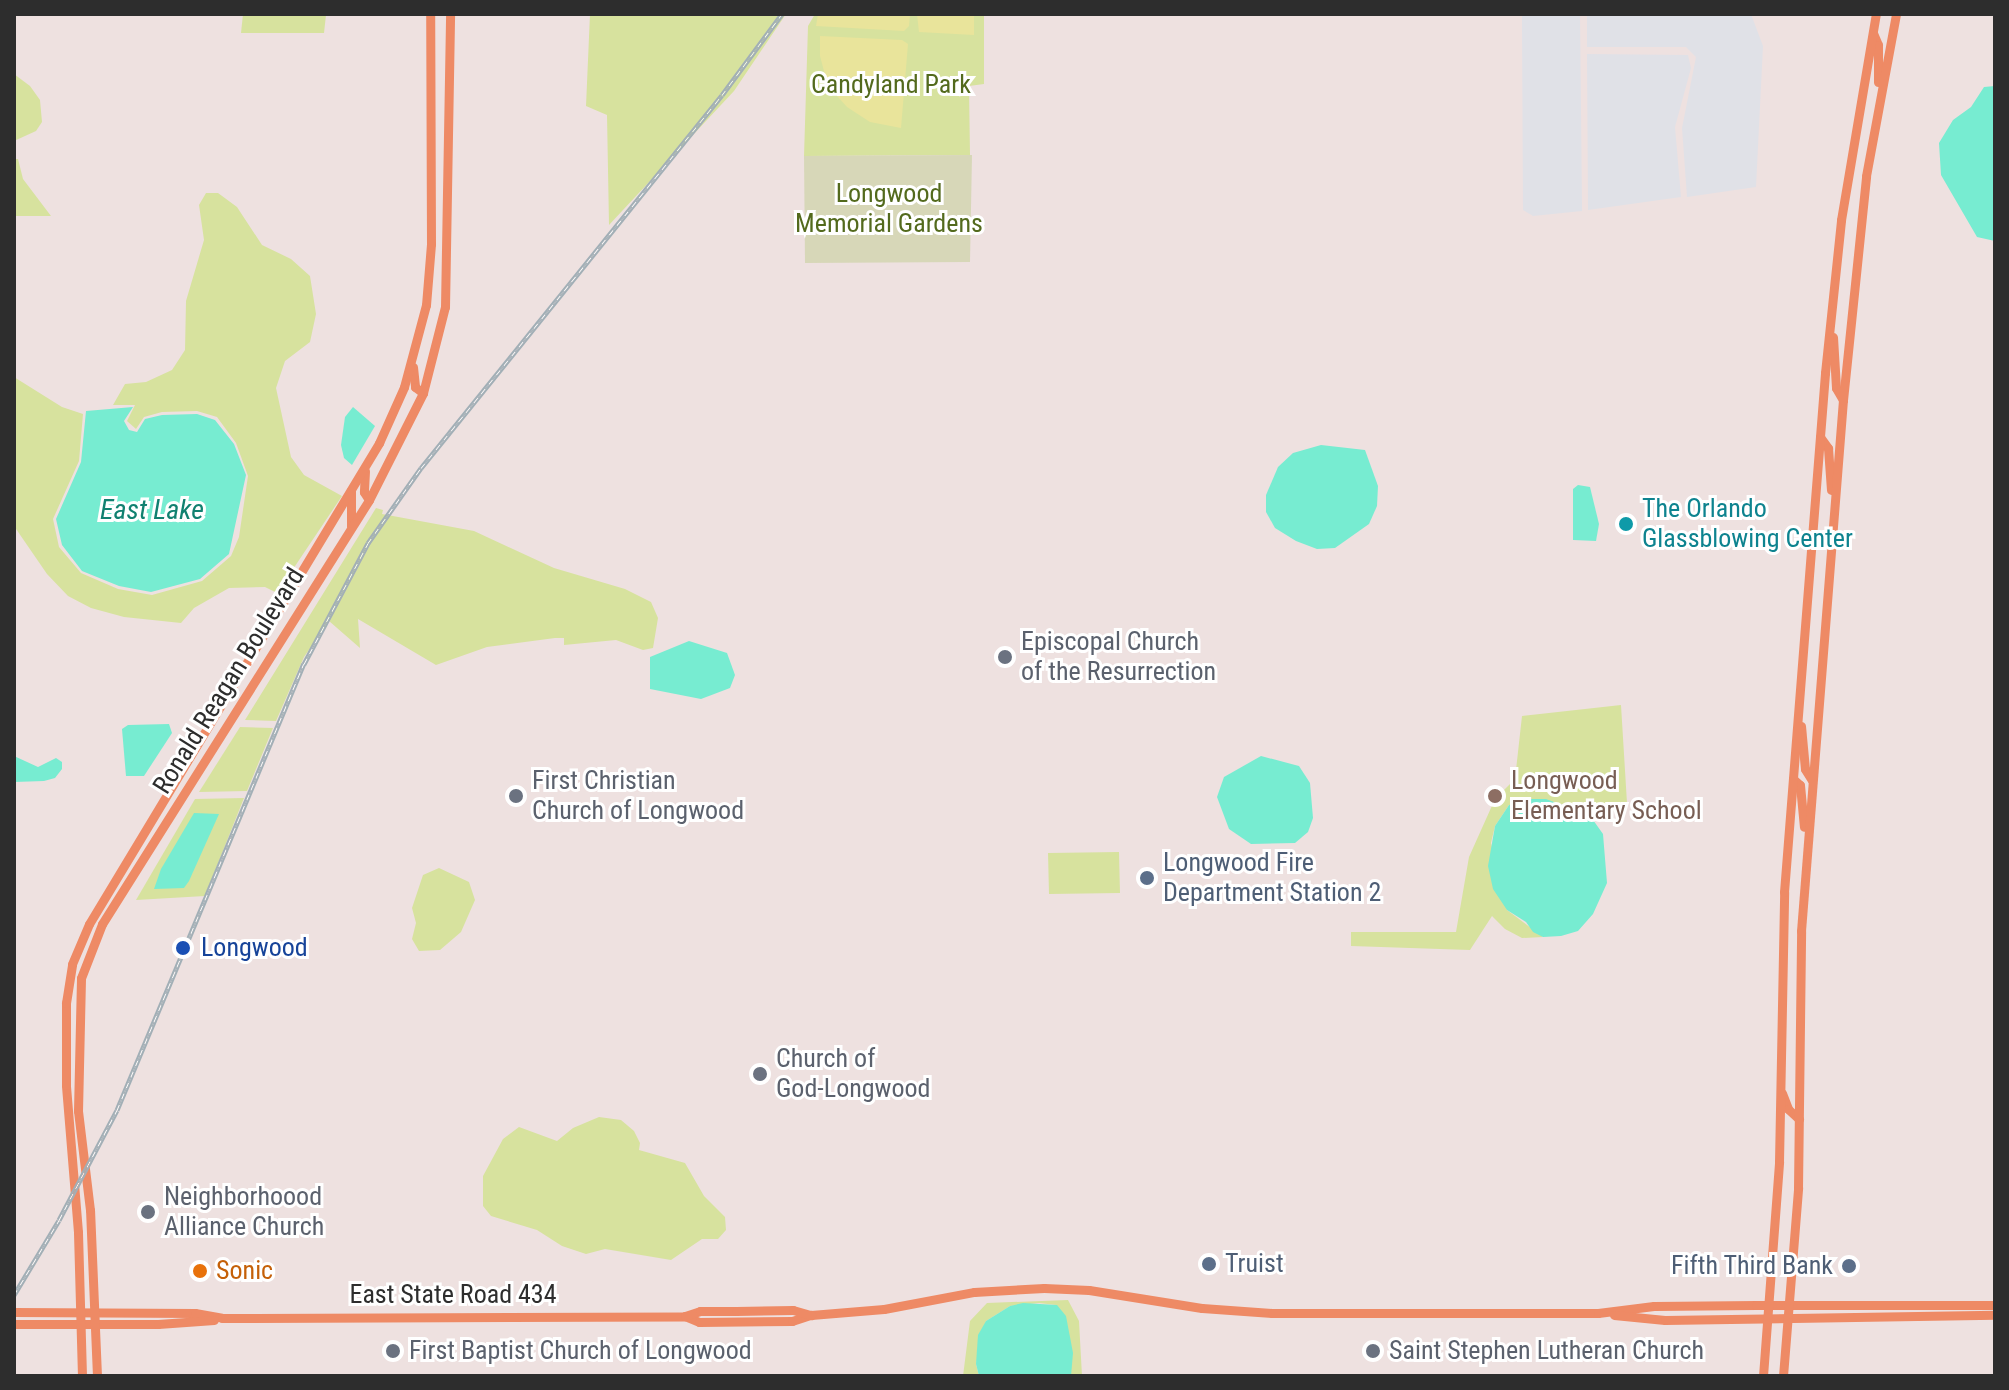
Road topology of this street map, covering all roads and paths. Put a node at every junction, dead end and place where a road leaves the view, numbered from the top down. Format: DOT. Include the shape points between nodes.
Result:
graph roads {
  1 [pos="430,14"];
  2 [pos="450,14"];
  3 [pos="1876,14"];
  4 [pos="1896,14"];
  5 [pos="1873,33"];
  6 [pos="1879,94"];
  7 [pos="1830,318"];
  8 [pos="416,344"];
  9 [pos="423,393"];
  10 [pos="1843,400"];
  11 [pos="1820,437"];
  12 [pos="366,464"];
  13 [pos="351,491"];
  14 [pos="369,500"];
  15 [pos="1834,513"];
  16 [pos="350,529"];
  17 [pos="1798,714"];
  18 [pos="1793,779"];
  19 [pos="1812,780"];
  20 [pos="1807,847"];
  21 [pos="99,906"];
  22 [pos="110,911"];
  23 [pos="1780,1086"];
  24 [pos="1799,1119"];
  25 [pos="1780,1120"];
  26 [pos="1799,1148"];
  27 [pos="1769,1304"];
  28 [pos="1789,1304"];
  29 [pos="1995,1305"];
  30 [pos="14,1312"];
  31 [pos="79,1312"];
  32 [pos="93,1312"];
  33 [pos="1598,1313"];
  34 [pos="1995,1315"];
  35 [pos="222,1318"];
  36 [pos="1787,1318"];
  37 [pos="1768,1319"];
  38 [pos="14,1324"];
  39 [pos="79,1325"];
  40 [pos="94,1325"];
  41 [pos="78,1374"];
  42 [pos="97,1376"];
  43 [pos="1763,1376"];
  44 [pos="1783,1376"];
  1 -- 8 [label="main road, Ronald Reagan Boulevard" via="431,244 426,305"];
  2 -- 9 [label="main road, Ronald Reagan Boulevard" via="445,307"];
  3 -- 5 [label="main road"];
  4 -- 6 [label="main road"];
  5 -- 6 [label="main road"];
  5 -- 7 [label="main road"];
  6 -- 10 [label="main road"];
  7 -- 10 [label="main road" via="1836,388"];
  7 -- 11 [label="main road"];
  8 -- 9 [label="main road" via="412,376"];
  8 -- 12 [label="main road, Ronald Reagan Boulevard" via="404,387"];
  9 -- 14 [label="main road, Ronald Reagan Boulevard"];
  10 -- 15 [label="main road"];
  11 -- 15 [label="main road" via="1828,448"];
  11 -- 17 [label="main road"];
  12 -- 13 [label="main road, Ronald Reagan Boulevard"];
  12 -- 14 [label="main road" via="363,486"];
  13 -- 16 [label="main road"];
  13 -- 21 [label="main road, Ronald Reagan Boulevard"];
  14 -- 16 [label="main road, Ronald Reagan Boulevard"];
  15 -- 19 [label="main road"];
  16 -- 22 [label="main road, Ronald Reagan Boulevard"];
  17 -- 18 [label="main road"];
  17 -- 19 [label="main road" via="1804,763"];
  18 -- 20 [label="main road" via="1800,785"];
  18 -- 23 [label="main road" via="1781,959"];
  19 -- 20 [label="main road"];
  20 -- 24 [label="main road"];
  21 -- 22 [label="main road"];
  21 -- 31 [label="main road, Ronald Reagan Boulevard" via="78,948 66,1003"];
  22 -- 32 [label="main road, Ronald Reagan Boulevard" via="86,960 78,1003 78,1111 90,1210"];
  23 -- 24 [label="main road" via="1788,1109"];
  23 -- 25 [label="main road"];
  24 -- 26 [label="main road"];
  25 -- 26 [label="main road" via="1789,1126"];
  25 -- 27 [label="main road"];
  26 -- 28 [label="main road"];
  27 -- 28 [label="main road"];
  27 -- 33 [label="main road" via="1654,1306"];
  27 -- 37 [label="main road"];
  28 -- 29 [label="main road"];
  28 -- 36 [label="main road"];
  30 -- 31 [label="main road, East State Road 434"];
  31 -- 32 [label="main road, East State Road 434"];
  31 -- 39 [label="main road, Ronald Reagan Boulevard"];
  32 -- 35 [label="main road, East State Road 434"];
  32 -- 40 [label="main road, Ronald Reagan Boulevard"];
  33 -- 35 [label="main road, East State Road 434" via="1248,1313 1101,1291 1033,1288 811,1315 793,1310 700,1311 685,1316"];
  33 -- 37 [label="main road" via="1652,1320"];
  34 -- 36 [label="main road"];
  35 -- 40 [label="main road, East State Road 434"];
  36 -- 37 [label="main road"];
  36 -- 44 [label="main road"];
  37 -- 43 [label="main road"];
  38 -- 39 [label="main road, East State Road 434"];
  39 -- 40 [label="main road, East State Road 434"];
  39 -- 41 [label="main road, Ronald Reagan Boulevard"];
  40 -- 42 [label="main road, Ronald Reagan Boulevard"];
}
